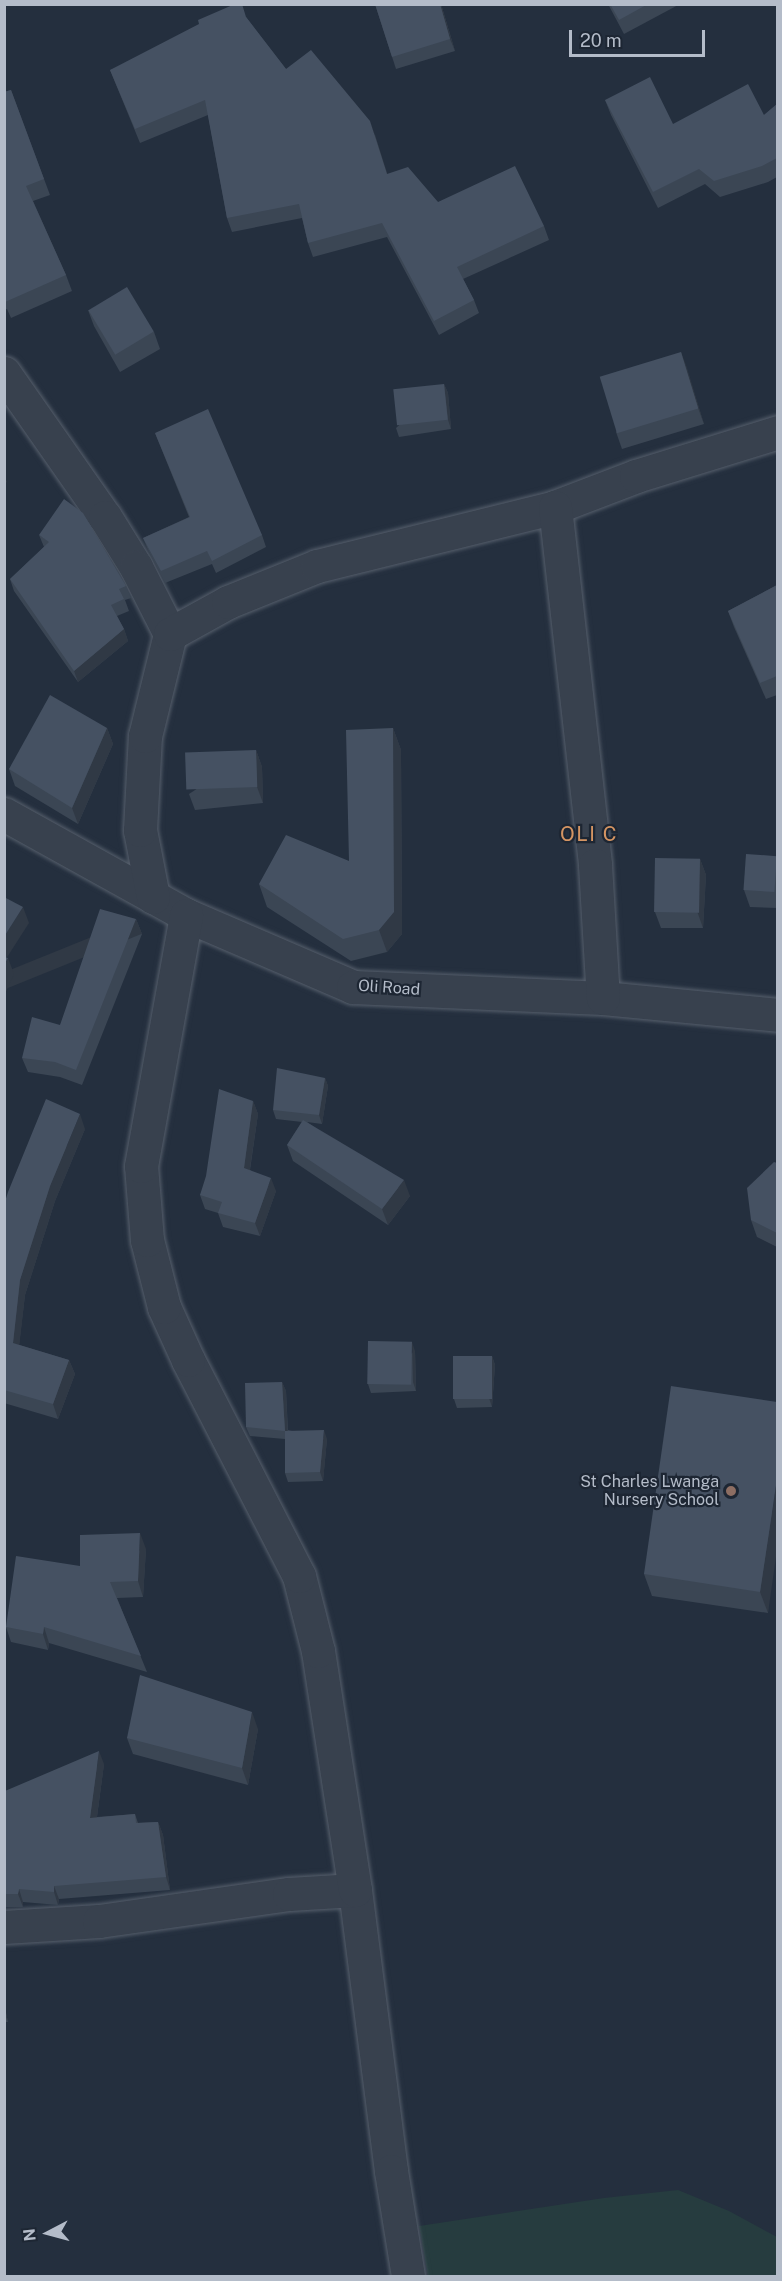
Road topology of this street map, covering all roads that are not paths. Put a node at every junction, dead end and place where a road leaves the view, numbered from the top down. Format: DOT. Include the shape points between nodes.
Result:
graph roads {
  1 [pos="4,374"];
  2 [pos="777,432"];
  3 [pos="555,507"];
  4 [pos="171,633"];
  5 [pos="4,814"];
  6 [pos="153,897"];
  7 [pos="186,915"];
  8 [pos="603,998"];
  9 [pos="777,1015"];
  10 [pos="355,1890"];
  11 [pos="4,1927"];
  12 [pos="408,2277"];
  1 -- 4 [label="street" via="105,517"];
  2 -- 3 [label="street" via="636,476"];
  3 -- 4 [label="street" via="317,566 228,602"];
  3 -- 8 [label="street" via="595,865"];
  4 -- 6 [label="street" via="145,736 140,830"];
  5 -- 6 [label="street, Oli Road"];
  6 -- 7 [label="street, Oli Road"];
  7 -- 8 [label="street, Oli Road" via="353,987"];
  7 -- 10 [label="street" via="141,1166 147,1240 164,1306 188,1360 299,1576 318,1651"];
  8 -- 9 [label="street, Oli Road"];
  10 -- 11 [label="street" via="289,1894 99,1921"];
  10 -- 12 [label="street"];
}
